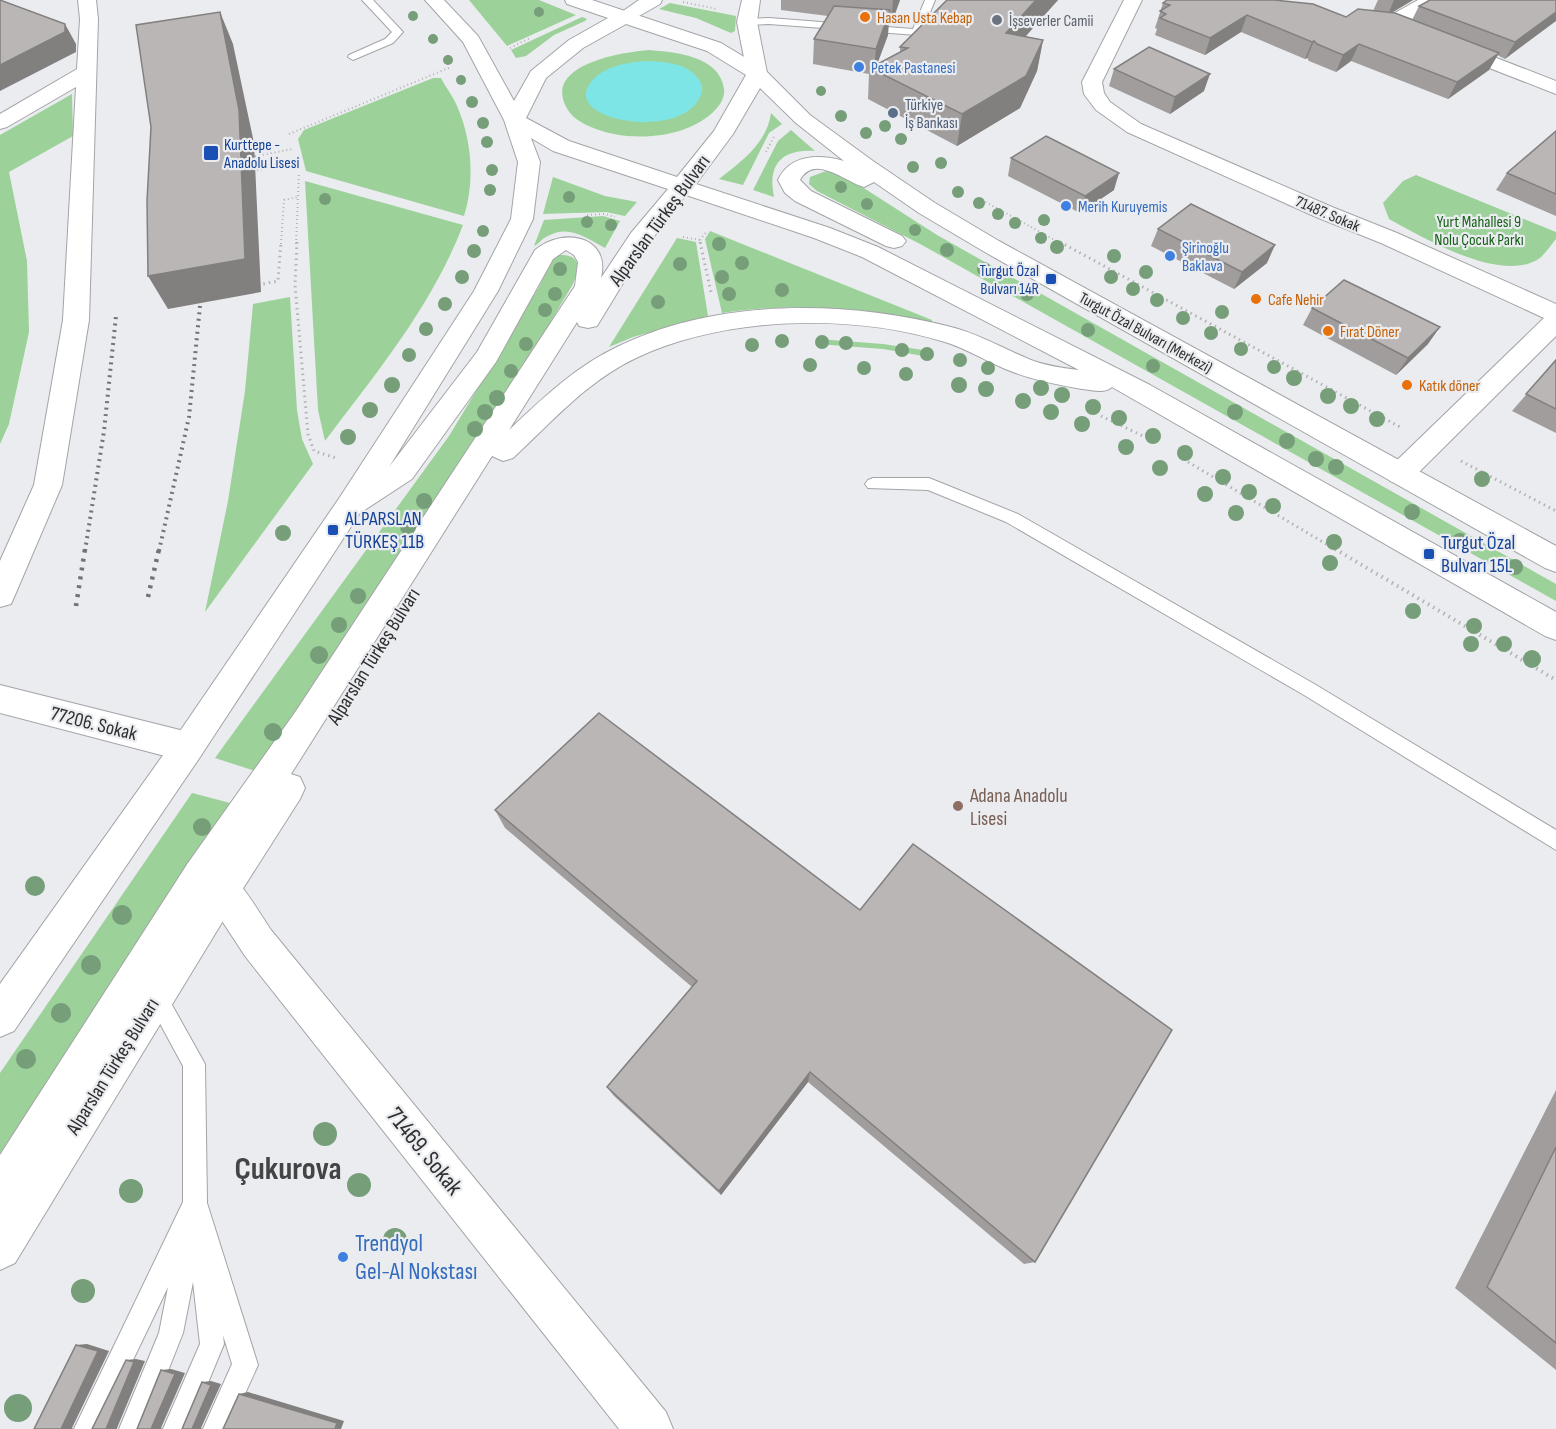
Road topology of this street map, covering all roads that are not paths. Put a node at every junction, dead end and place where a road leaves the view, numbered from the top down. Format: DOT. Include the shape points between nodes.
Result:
graph roads {
  1 [pos="87,0"];
  2 [pos="367,0"];
  3 [pos="434,0"];
  4 [pos="574,0"];
  5 [pos="653,0"];
  6 [pos="751,0"];
  7 [pos="930,0"];
  8 [pos="1133,0"];
  9 [pos="1432,0"];
  10 [pos="625,16"];
  11 [pos="1368,21"];
  12 [pos="747,22"];
  13 [pos="1391,23"];
  14 [pos="1413,32"];
  15 [pos="1435,40"];
  16 [pos="353,57"];
  17 [pos="87,72"];
  18 [pos="757,73"];
  19 [pos="1556,88"];
  20 [pos="514,120"];
  21 [pos="0,123"];
  22 [pos="684,187"];
  23 [pos="1051,279"];
  24 [pos="1556,314"];
  25 [pos="1556,321"];
  26 [pos="1141,391"];
  27 [pos="503,451"];
  28 [pos="1400,474"];
  29 [pos="873,484"];
  30 [pos="350,505"];
  31 [pos="1556,560"];
  32 [pos="0,595"];
  33 [pos="1556,627"];
  34 [pos="0,699"];
  35 [pos="188,747"];
  36 [pos="1556,841"];
  37 [pos="211,882"];
  38 [pos="152,977"];
  39 [pos="0,1017"];
  40 [pos="0,1193"];
  41 [pos="195,1203"];
  42 [pos="0,1248"];
  43 [pos="87,1429"];
  44 [pos="132,1429"];
  45 [pos="176,1429"];
  46 [pos="216,1429"];
  47 [pos="649,1429"];
  1 -- 17 [label="main road"];
  2 -- 16 [label="lane" via="398,32 389,41"];
  3 -- 20 [label="main road" via="471,40"];
  4 -- 10 [label="main road, Turgut Özal Bulvarı (Merkezi)"];
  5 -- 10 [label="main road"];
  6 -- 12 [label="main road"];
  7 -- 12 [label="lane" via="917,32"];
  8 -- 24 [label="main road, 71487. Sokak" via="1092,82 1094,94 1103,106 1123,121"];
  9 -- 13 [label="main road"];
  10 -- 18 [label="main road, Turgut Özal Bulvarı (Merkezi)" via="714,47"];
  10 -- 20 [label="main road" via="576,44 538,75"];
  11 -- 13 [label="main road"];
  12 -- 18 [label="main road"];
  13 -- 14 [label="main road"];
  15 -- 19 [label="main road"];
  17 -- 21 [label="main road"];
  17 -- 32 [label="main road" via="76,320 48,485"];
  18 -- 22 [label="main road, Alparslan Türkeş Bulvarı" via="744,104"];
  18 -- 23 [label="main road, Turgut Özal Bulvarı (Merkezi)" via="803,119 865,166 927,208"];
  20 -- 22 [label="main road" via="561,146"];
  20 -- 30 [label="main road" via="529,162 522,219 486,291"];
  22 -- 26 [label="main road" via="870,252"];
  22 -- 27 [label="main road, Alparslan Türkeş Bulvarı" via="643,235"];
  23 -- 26 [label="main road" via="982,254 841,166 816,163 791,173 789,180 802,195 977,284"];
  23 -- 28 [label="main road, Turgut Özal Bulvarı (Merkezi)"];
  25 -- 28 [label="main road"];
  26 -- 27 [label="main road" via="1023,367 951,335 907,326 822,316 740,320 664,337 620,356 575,385"];
  26 -- 33 [label="main road"];
  27 -- 37 [label="main road, Alparslan Türkeş Bulvarı"];
  28 -- 31 [label="main road, Turgut Özal Bulvarı (Merkezi)"];
  29 -- 36 [label="lane" via="929,484 1012,518 1310,690"];
  30 -- 35 [label="main road"];
  30 -- 37 [label="main road" via="402,472 487,356 543,255 564,243 587,253 591,265 587,286 308,721"];
  34 -- 35 [label="main road, 77206. Sokak"];
  35 -- 39 [label="main road"];
  37 -- 38 [label="main road"];
  37 -- 47 [label="main road, 71469. Sokak"];
  38 -- 40 [label="main road"];
  38 -- 41 [label="lane" via="194,1064"];
  38 -- 42 [label="main road, Alparslan Türkeş Bulvarı"];
  41 -- 43 [label="lane"];
  41 -- 44 [label="lane" via="171,1333"];
  41 -- 45 [label="lane" via="212,1344"];
  41 -- 46 [label="lane" via="244,1365"];
}
